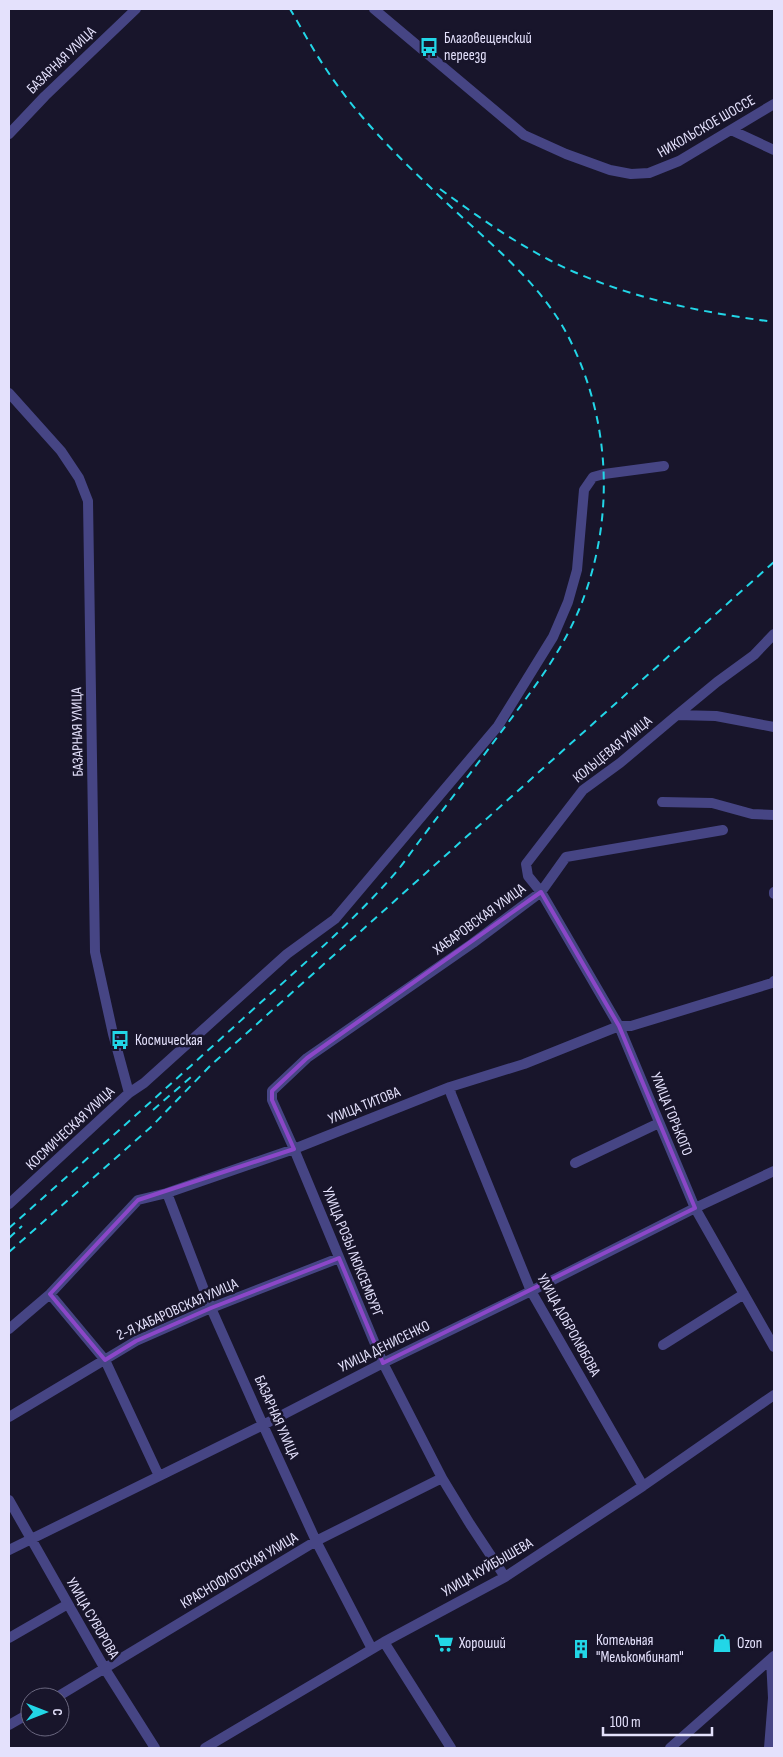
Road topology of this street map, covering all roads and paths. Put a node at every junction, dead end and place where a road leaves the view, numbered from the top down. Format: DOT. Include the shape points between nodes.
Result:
graph roads {
  1 [pos="136,9"];
  2 [pos="374,9"];
  3 [pos="774,104"];
  4 [pos="731,130"];
  5 [pos="9,134"];
  6 [pos="774,150"];
  7 [pos="9,393"];
  8 [pos="664,466"];
  9 [pos="774,634"];
  10 [pos="677,715"];
  11 [pos="774,728"];
  12 [pos="662,802"];
  13 [pos="774,815"];
  14 [pos="723,830"];
  15 [pos="541,892"];
  16 [pos="774,981"];
  17 [pos="620,1026"];
  18 [pos="450,1087"];
  19 [pos="272,1091"];
  20 [pos="129,1093"];
  21 [pos="660,1123"];
  22 [pos="294,1149"];
  23 [pos="575,1163"];
  24 [pos="774,1171"];
  25 [pos="167,1193"];
  26 [pos="9,1204"];
  27 [pos="695,1208"];
  28 [pos="339,1258"];
  29 [pos="531,1291"];
  30 [pos="50,1294"];
  31 [pos="744,1294"];
  32 [pos="211,1308"];
  33 [pos="9,1329"];
  34 [pos="663,1345"];
  35 [pos="774,1347"];
  36 [pos="105,1360"];
  37 [pos="383,1363"];
  38 [pos="774,1395"];
  39 [pos="9,1417"];
  40 [pos="263,1425"];
  41 [pos="159,1476"];
  42 [pos="442,1478"];
  43 [pos="643,1486"];
  44 [pos="9,1500"];
  45 [pos="31,1539"];
  46 [pos="316,1541"];
  47 [pos="9,1550"];
  48 [pos="505,1577"];
  49 [pos="68,1604"];
  50 [pos="9,1638"];
  51 [pos="384,1642"];
  52 [pos="372,1648"];
  53 [pos="772,1657"];
  54 [pos="105,1669"];
  55 [pos="70,1689"];
  56 [pos="20,1718"];
  57 [pos="9,1725"];
  58 [pos="447,1747"];
  59 [pos="155,1748"];
  60 [pos="205,1748"];
  61 [pos="670,1748"];
  62 [pos="769,1748"];
  1 -- 5 [label="street, БАЗАРНАЯ УЛИЦА"];
  2 -- 4 [label="street, НИКОЛЬСКОЕ ШОССЕ" via="524,135 610,170 649,173 679,161"];
  3 -- 4 [label="street, НИКОЛЬСКОЕ ШОССЕ"];
  4 -- 6 [label="street"];
  7 -- 20 [label="street, БАЗАРНАЯ УЛИЦА" via="61,451 79,478 88,501 95,952 112,1034"];
  8 -- 20 [label="street, КОСМИЧЕСКАЯ УЛИЦА" via="593,477 584,490 576,570 568,602 552,637 498,726 335,919 287,954 144,1084"];
  9 -- 10 [label="street, КОЛЬЦЕВАЯ УЛИЦА" via="754,656"];
  10 -- 11 [label="street" via="716,716"];
  10 -- 15 [label="street, КОЛЬЦЕВАЯ УЛИЦА" via="583,790 526,864 528,876"];
  12 -- 13 [label="street" via="712,803 752,814"];
  14 -- 15 [label="street, ХАБАРОВСКАЯ УЛИЦА" via="566,858"];
  15 -- 17 [label="street, УЛИЦА ГОРЬКОГО"];
  15 -- 19 [label="street, ХАБАРОВСКАЯ УЛИЦА" via="308,1058"];
  16 -- 17 [label="street, УЛИЦА ТИТОВА" via="631,1026"];
  17 -- 18 [label="street, УЛИЦА ТИТОВА" via="524,1064"];
  17 -- 21 [label="street, УЛИЦА ГОРЬКОГО"];
  18 -- 22 [label="street, УЛИЦА ТИТОВА"];
  18 -- 29 [label="street, УЛИЦА ДОБРОЛЮБОВА"];
  19 -- 22 [label="street, УЛИЦА РОЗЫ ЛЮКСЕМБУРГ" via="272,1100"];
  20 -- 26 [label="street, КОСМИЧЕСКАЯ УЛИЦА"];
  21 -- 23 [label="street"];
  21 -- 27 [label="street, УЛИЦА ГОРЬКОГО"];
  22 -- 25 [label="street, УЛИЦА ТИТОВА"];
  22 -- 28 [label="street, УЛИЦА РОЗЫ ЛЮКСЕМБУРГ"];
  24 -- 27 [label="street, УЛИЦА ДЕНИСЕНКО"];
  25 -- 30 [label="street, УЛИЦА ТИТОВА" via="138,1200"];
  25 -- 32 [label="street, БАЗАРНАЯ УЛИЦА"];
  27 -- 29 [label="street, УЛИЦА ДЕНИСЕНКО"];
  27 -- 31 [label="street, УЛИЦА ГОРЬКОГО"];
  28 -- 32 [label="street, 2-Я ХАБАРОВСКАЯ УЛИЦА"];
  28 -- 37 [label="street, УЛИЦА РОЗЫ ЛЮКСЕМБУРГ"];
  29 -- 37 [label="street, УЛИЦА ДЕНИСЕНКО"];
  29 -- 43 [label="street, УЛИЦА ДОБРОЛЮБОВА"];
  30 -- 33 [label="street, УЛИЦА ТИТОВА"];
  30 -- 36 [label="street"];
  31 -- 34 [label="street"];
  31 -- 35 [label="street, УЛИЦА ГОРЬКОГО"];
  32 -- 36 [label="street, 2-Я ХАБАРОВСКАЯ УЛИЦА" via="136,1341"];
  32 -- 40 [label="street, БАЗАРНАЯ УЛИЦА"];
  36 -- 39 [label="street, 2-Я ХАБАРОВСКАЯ УЛИЦА"];
  36 -- 41 [label="street"];
  37 -- 40 [label="street, УЛИЦА ДЕНИСЕНКО"];
  37 -- 42 [label="street, УЛИЦА РОЗЫ ЛЮКСЕМБУРГ"];
  38 -- 43 [label="street, УЛИЦА КУЙБЫШЕВА"];
  40 -- 41 [label="street, УЛИЦА ДЕНИСЕНКО"];
  40 -- 46 [label="street, БАЗАРНАЯ УЛИЦА"];
  41 -- 45 [label="street, УЛИЦА ДЕНИСЕНКО"];
  42 -- 46 [label="street, КРАСНОФЛОТСКАЯ УЛИЦА"];
  42 -- 48 [label="street, УЛИЦА РОЗЫ ЛЮКСЕМБУРГ"];
  43 -- 48 [label="street, УЛИЦА КУЙБЫШЕВА"];
  44 -- 45 [label="street, УЛИЦА СУВОРОВА"];
  45 -- 47 [label="street, УЛИЦА ДЕНИСЕНКО"];
  45 -- 49 [label="street, УЛИЦА СУВОРОВА"];
  46 -- 52 [label="street, БАЗАРНАЯ УЛИЦА"];
  46 -- 54 [label="street, КРАСНОФЛОТСКАЯ УЛИЦА"];
  48 -- 51 [label="street, УЛИЦА КУЙБЫШЕВА"];
  49 -- 50 [label="street"];
  49 -- 54 [label="street, УЛИЦА СУВОРОВА"];
  51 -- 52 [label="street, УЛИЦА КУЙБЫШЕВА"];
  51 -- 58 [label="street"];
  52 -- 60 [label="street, УЛИЦА КУЙБЫШЕВА"];
  53 -- 61 [label="street"];
  53 -- 62 [label="street"];
  54 -- 55 [label="street, КРАСНОФЛОТСКАЯ УЛИЦА"];
  54 -- 59 [label="street, УЛИЦА СУВОРОВА"];
  56 -- 57 [label="street"];
}
